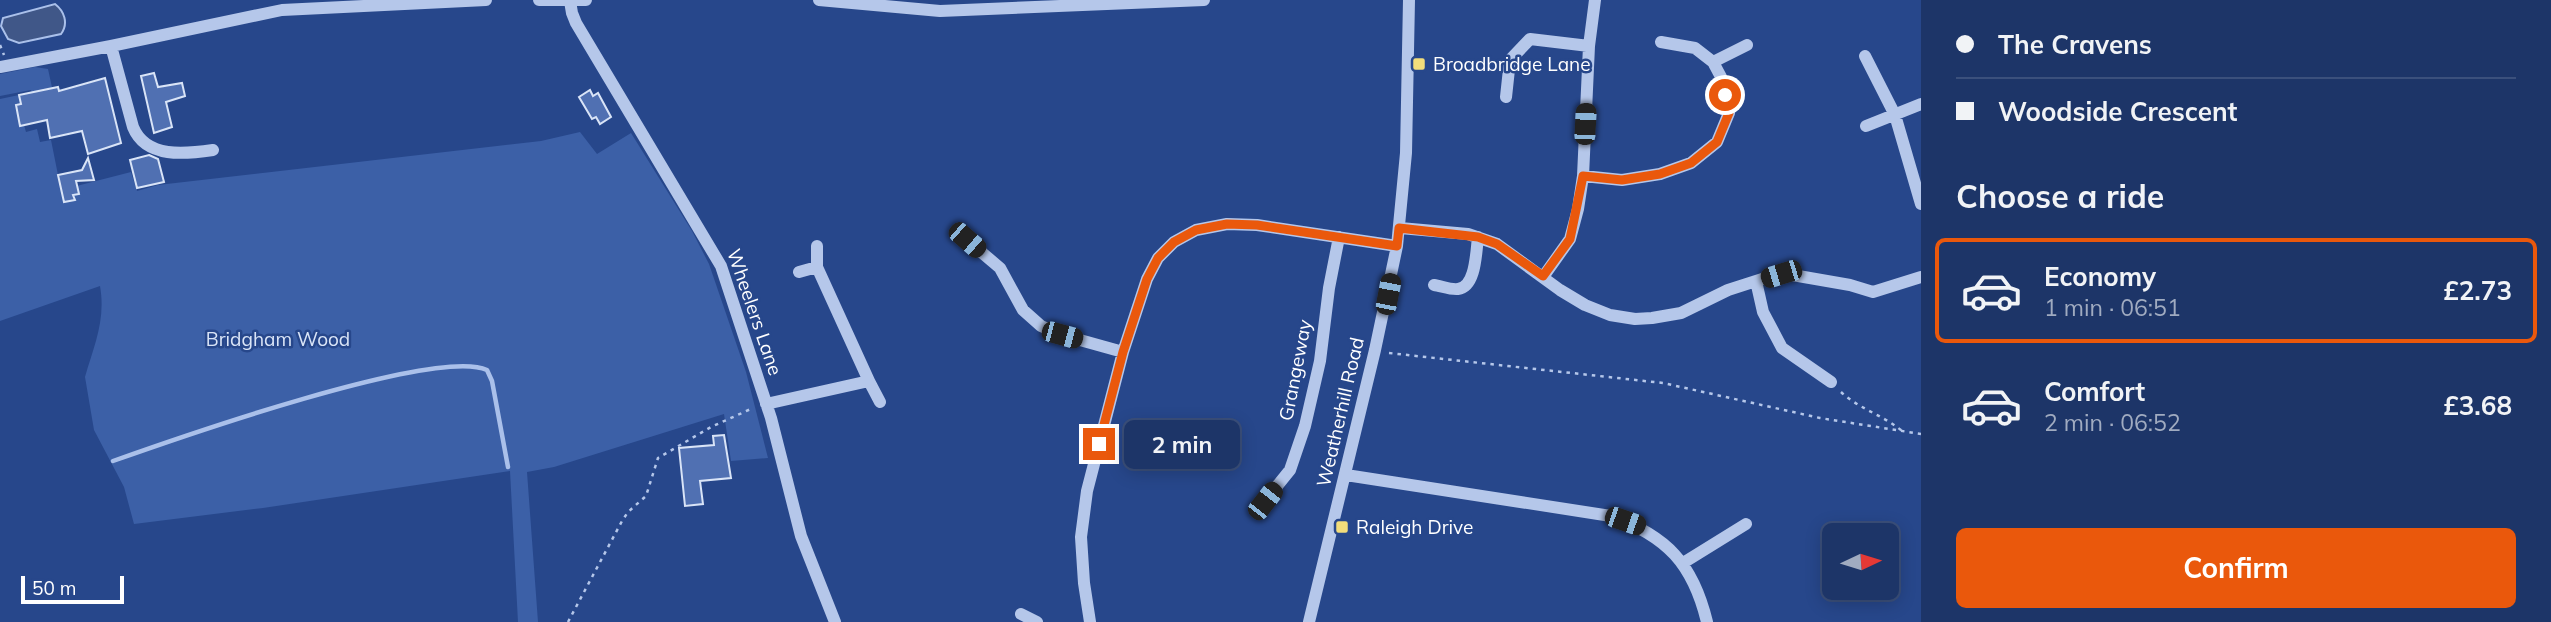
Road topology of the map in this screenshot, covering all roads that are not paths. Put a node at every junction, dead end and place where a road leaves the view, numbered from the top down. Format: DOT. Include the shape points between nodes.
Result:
graph roads {
  1 [pos="486,0"];
  2 [pos="539,0"];
  3 [pos="586,0"];
  4 [pos="819,0"];
  5 [pos="1189,0"];
  6 [pos="1203,0"];
  7 [pos="1409,0"];
  8 [pos="1595,0"];
  9 [pos="570,1"];
  10 [pos="381,2"];
  11 [pos="1661,43"];
  12 [pos="1747,45"];
  13 [pos="111,46"];
  14 [pos="1589,46"];
  15 [pos="1865,56"];
  16 [pos="1713,62"];
  17 [pos="0,66"];
  18 [pos="1506,97"];
  19 [pos="1921,104"];
  20 [pos="1895,115"];
  21 [pos="1866,126"];
  22 [pos="214,150"];
  23 [pos="1583,176"];
  24 [pos="1921,204"];
  25 [pos="1399,228"];
  26 [pos="1339,237"];
  27 [pos="1478,237"];
  28 [pos="967,240"];
  29 [pos="817,246"];
  30 [pos="1397,246"];
  31 [pos="817,267"];
  32 [pos="799,272"];
  33 [pos="1543,276"];
  34 [pos="1921,277"];
  35 [pos="1756,281"];
  36 [pos="1434,285"];
  37 [pos="1123,352"];
  38 [pos="869,381"];
  39 [pos="1830,382"];
  40 [pos="880,402"];
  41 [pos="766,404"];
  42 [pos="1346,475"];
  43 [pos="1265,501"];
  44 [pos="1746,524"];
  45 [pos="1683,563"];
  46 [pos="1021,614"];
  47 [pos="835,622"];
  48 [pos="1037,622"];
  49 [pos="1090,622"];
  50 [pos="1309,622"];
  51 [pos="1707,622"];
  1 -- 10 [label="street"];
  2 -- 9 [label="street"];
  3 -- 9 [label="street"];
  4 -- 5 [label="street" via="940,11"];
  5 -- 6 [label="street"];
  7 -- 25 [label="street, Weatherhill Road" via="1406,153"];
  8 -- 14 [label="street"];
  9 -- 41 [label="street, Wheelers Lane" via="580,31 716,255"];
  10 -- 13 [label="street" via="267,12"];
  11 -- 16 [label="street" via="1695,48"];
  12 -- 16 [label="street"];
  13 -- 17 [label="street"];
  13 -- 22 [label="street" via="139,138 174,154"];
  14 -- 18 [label="street" via="1530,39 1510,60"];
  14 -- 23 [label="street"];
  15 -- 20 [label="street"];
  16 -- 23 [label="street" via="1729,113 1717,142 1691,163 1660,174 1622,180"];
  19 -- 20 [label="street"];
  20 -- 21 [label="street"];
  20 -- 24 [label="street"];
  23 -- 33 [label="street" via="1570,239"];
  25 -- 27 [label="street"];
  25 -- 30 [label="street, Weatherhill Road"];
  26 -- 30 [label="street"];
  26 -- 37 [label="street" via="1257,225 1196,230 1158,258"];
  26 -- 43 [label="street, Grangeway" via="1305,426 1290,470"];
  27 -- 33 [label="street" via="1497,244"];
  27 -- 36 [label="street" via="1467,285 1459,289"];
  28 -- 37 [label="street" via="1000,268 1023,310 1041,326"];
  29 -- 31 [label="street"];
  30 -- 42 [label="street, Weatherhill Road"];
  31 -- 32 [label="street"];
  31 -- 38 [label="street"];
  33 -- 35 [label="street" via="1585,305 1635,318 1681,313"];
  34 -- 35 [label="street" via="1873,292 1781,274"];
  35 -- 39 [label="street" via="1763,312 1782,348"];
  37 -- 49 [label="street" via="1087,491 1081,537"];
  38 -- 40 [label="street"];
  38 -- 41 [label="street"];
  41 -- 47 [label="street, Wheelers Lane" via="801,536"];
  42 -- 45 [label="street" via="1611,516 1640,526"];
  42 -- 50 [label="street, Weatherhill Road"];
  44 -- 45 [label="street"];
  45 -- 51 [label="street"];
  46 -- 48 [label="street"];
}
